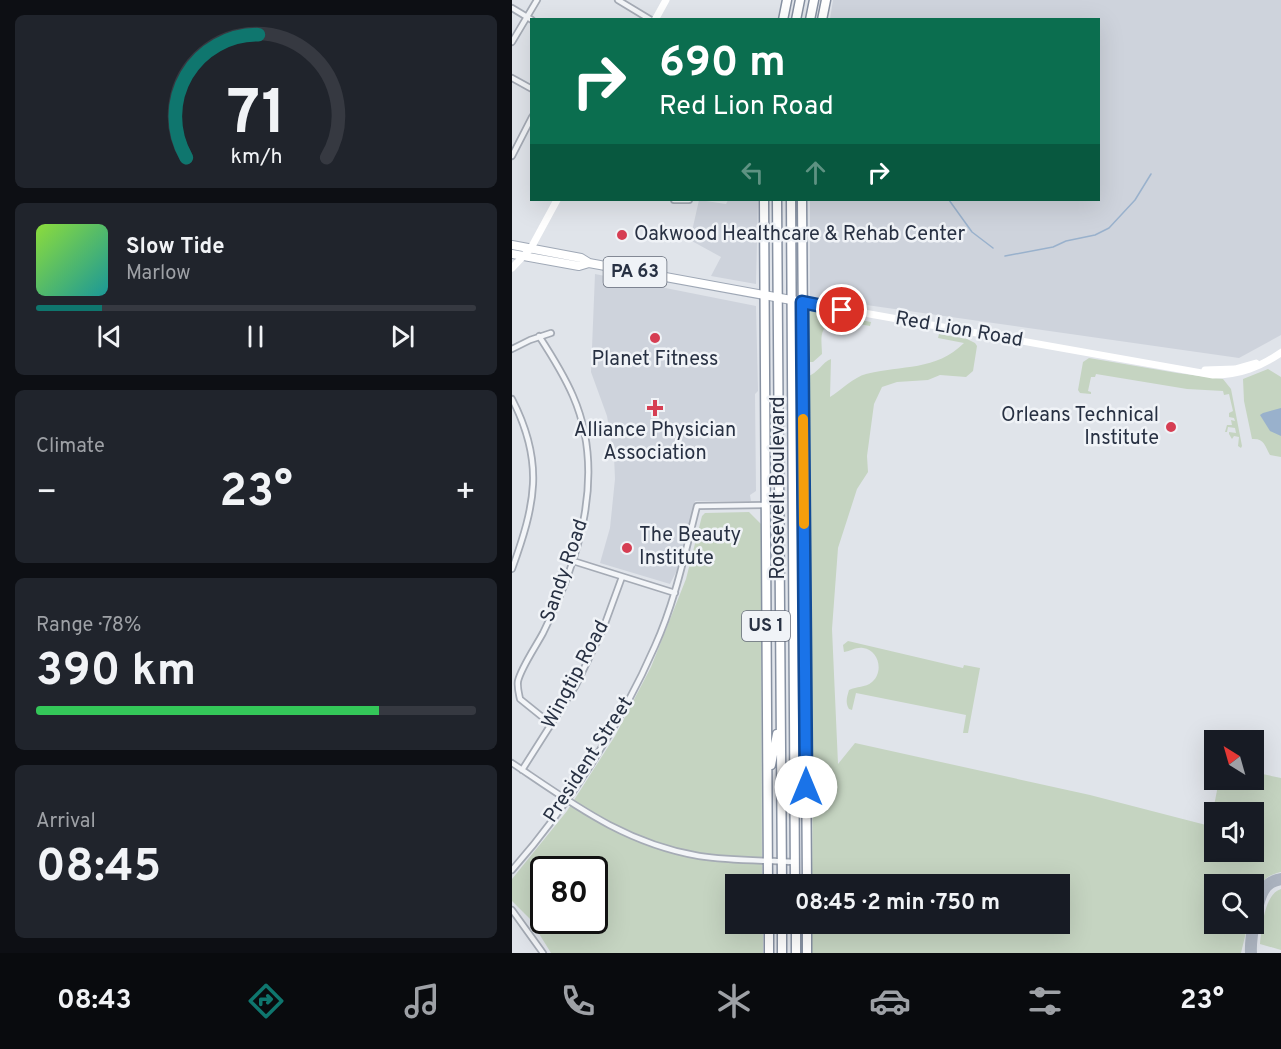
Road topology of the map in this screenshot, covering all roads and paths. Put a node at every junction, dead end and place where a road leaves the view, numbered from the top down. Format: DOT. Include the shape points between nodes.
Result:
graph roads {
  1 [pos="538,0"];
  2 [pos="618,0"];
  3 [pos="666,0"];
  4 [pos="800,0"];
  5 [pos="814,0"];
  6 [pos="826,0"];
  7 [pos="786,1"];
  8 [pos="512,8"];
  9 [pos="529,18"];
  10 [pos="650,18"];
  11 [pos="654,18"];
  12 [pos="783,18"];
  13 [pos="796,18"];
  14 [pos="810,18"];
  15 [pos="822,18"];
  16 [pos="512,42"];
  17 [pos="512,78"];
  18 [pos="530,88"];
  19 [pos="530,121"];
  20 [pos="512,156"];
  21 [pos="556,201"];
  22 [pos="764,201"];
  23 [pos="778,201"];
  24 [pos="791,201"];
  25 [pos="802,201"];
  26 [pos="512,245"];
  27 [pos="531,248"];
  28 [pos="512,254"];
  29 [pos="526,256"];
  30 [pos="589,263"];
  31 [pos="512,268"];
  32 [pos="764,295"];
  33 [pos="777,297"];
  34 [pos="791,300"];
  35 [pos="802,302"];
  36 [pos="551,333"];
  37 [pos="539,336"];
  38 [pos="512,349"];
  39 [pos="1280,353"];
  40 [pos="1187,369"];
  41 [pos="512,399"];
  42 [pos="803,432"];
  43 [pos="792,482"];
  44 [pos="765,505"];
  45 [pos="573,561"];
  46 [pos="512,569"];
  47 [pos="622,577"];
  48 [pos="675,593"];
  49 [pos="793,626"];
  50 [pos="805,672"];
  51 [pos="780,719"];
  52 [pos="551,724"];
  53 [pos="512,763"];
  54 [pos="522,770"];
  55 [pos="767,780"];
  56 [pos="566,800"];
  57 [pos="768,861"];
  58 [pos="782,861"];
  59 [pos="795,862"];
  60 [pos="512,870"];
  61 [pos="768,874"];
  62 [pos="782,874"];
  63 [pos="795,874"];
  64 [pos="807,874"];
  65 [pos="512,910"];
  66 [pos="769,934"];
  67 [pos="782,934"];
  68 [pos="796,934"];
  69 [pos="807,934"];
  70 [pos="544,953"];
  71 [pos="769,953"];
  72 [pos="782,953"];
  73 [pos="796,953"];
  74 [pos="807,953"];
  1 -- 9 [label="street"];
  2 -- 10 [label="street"];
  3 -- 11 [label="street"];
  4 -- 13 [label="highway"];
  5 -- 14 [label="highway"];
  6 -- 15 [label="highway"];
  7 -- 12 [label="highway"];
  8 -- 9 [label="street"];
  9 -- 16 [label="street"];
  17 -- 18 [label="street"];
  19 -- 20 [label="street"];
  21 -- 27 [label="street"];
  22 -- 32 [label="highway, Roosevelt Boulevard / US 1"];
  23 -- 33 [label="highway, Roosevelt Boulevard / US 1"];
  24 -- 34 [label="highway, Roosevelt Boulevard / US 1"];
  25 -- 35 [label="highway, Roosevelt Boulevard / US 1"];
  26 -- 27 [label="main road, Red Lion Road / PA 63"];
  27 -- 29 [label="street"];
  27 -- 30 [label="main road, Red Lion Road / PA 63"];
  28 -- 29 [label="main road, Red Lion Road / PA 63"];
  29 -- 30 [label="main road, Red Lion Road / PA 63" via="579,266"];
  29 -- 31 [label="street"];
  30 -- 32 [label="main road, Red Lion Road / PA 63"];
  32 -- 33 [label="main road, Red Lion Road / PA 63"];
  32 -- 44 [label="highway, Roosevelt Boulevard / US 1"];
  33 -- 34 [label="main road, Red Lion Road / PA 63"];
  33 -- 51 [label="highway, Roosevelt Boulevard / US 1"];
  34 -- 35 [label="main road, Red Lion Road / PA 63"];
  34 -- 43 [label="highway, Roosevelt Boulevard / US 1"];
  35 -- 40 [label="street, Red Lion Road"];
  35 -- 42 [label="highway, Roosevelt Boulevard / US 1"];
  36 -- 37 [label="street"];
  37 -- 38 [label="street"];
  37 -- 45 [label="street, Sandy Road" via="574,397 586,440 587,506"];
  39 -- 40 [label="street, Red Lion Road" via="1226,370"];
  39 -- 40 [label="street, Red Lion Road" via="1233,374 1213,375"];
  41 -- 46 [label="street" via="534,461 534,476 529,520"];
  42 -- 43 [label="highway"];
  42 -- 50 [label="highway, Roosevelt Boulevard / US 1"];
  43 -- 49 [label="highway, Roosevelt Boulevard / US 1"];
  44 -- 48 [label="street, President Street" via="697,506"];
  44 -- 55 [label="highway, Roosevelt Boulevard / US 1"];
  45 -- 47 [label="street"];
  45 -- 52 [label="street, Sandy Road" via="518,681 520,699"];
  47 -- 48 [label="street"];
  47 -- 52 [label="street, Wingtip Road" via="593,650"];
  48 -- 56 [label="street, President Street" via="634,689"];
  49 -- 50 [label="highway"];
  49 -- 59 [label="highway, Roosevelt Boulevard / US 1"];
  50 -- 64 [label="highway, Roosevelt Boulevard / US 1"];
  51 -- 55 [label="highway"];
  51 -- 58 [label="highway, Roosevelt Boulevard / US 1"];
  52 -- 54 [label="street, Wingtip Road"];
  53 -- 54 [label="street"];
  54 -- 56 [label="street"];
  55 -- 57 [label="highway, Roosevelt Boulevard / US 1"];
  56 -- 57 [label="street" via="628,836 661,847 715,858"];
  56 -- 60 [label="street, President Street"];
  57 -- 58 [label="street"];
  57 -- 61 [label="highway, Roosevelt Boulevard / US 1"];
  58 -- 59 [label="street"];
  58 -- 62 [label="highway, Roosevelt Boulevard / US 1"];
  59 -- 63 [label="highway, Roosevelt Boulevard / US 1"];
  65 -- 70 [label="street"];
  66 -- 71 [label="highway"];
  67 -- 72 [label="highway"];
  68 -- 73 [label="highway"];
  69 -- 74 [label="highway"];
}
